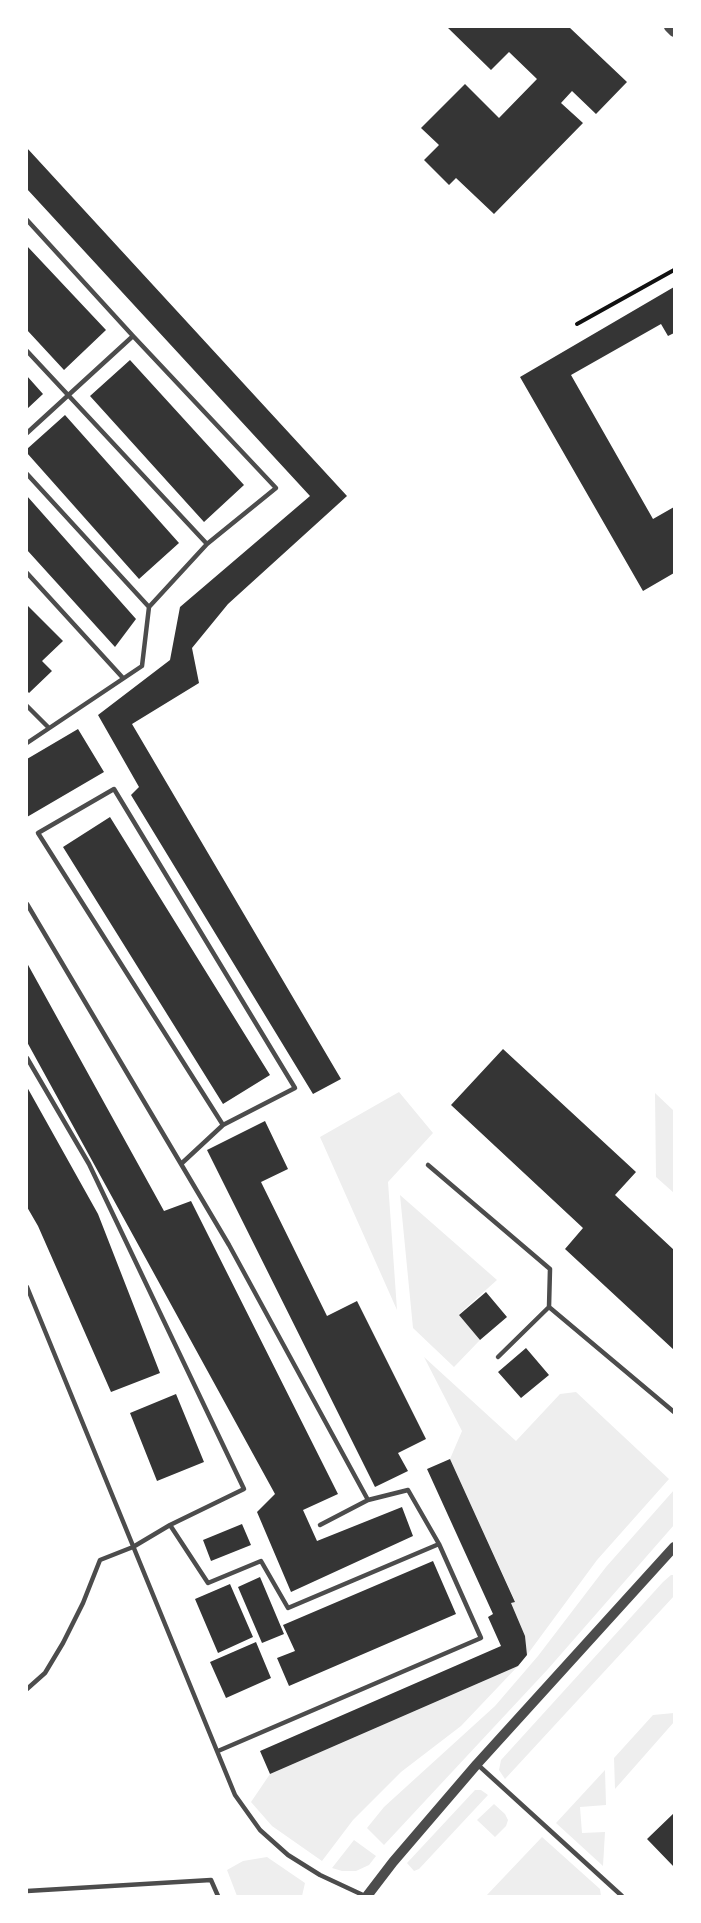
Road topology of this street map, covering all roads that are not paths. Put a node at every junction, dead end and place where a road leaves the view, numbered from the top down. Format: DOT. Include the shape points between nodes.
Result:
graph roads {
  1 [pos="669,27"];
  2 [pos="674,32"];
  3 [pos="27,220"];
  4 [pos="133,336"];
  5 [pos="27,351"];
  6 [pos="68,395"];
  7 [pos="27,434"];
  8 [pos="27,474"];
  9 [pos="207,544"];
  10 [pos="27,573"];
  11 [pos="149,607"];
  12 [pos="123,678"];
  13 [pos="27,706"];
  14 [pos="49,728"];
  15 [pos="27,743"];
  16 [pos="27,904"];
  17 [pos="27,1058"];
  18 [pos="223,1125"];
  19 [pos="181,1164"];
  20 [pos="428,1165"];
  21 [pos="27,1287"];
  22 [pos="549,1307"];
  23 [pos="498,1357"];
  24 [pos="674,1412"];
  25 [pos="368,1500"];
  26 [pos="170,1525"];
  27 [pos="320,1526"];
  28 [pos="439,1545"];
  29 [pos="133,1547"];
  30 [pos="674,1547"];
  31 [pos="27,1689"];
  32 [pos="218,1751"];
  33 [pos="477,1764"];
  34 [pos="27,1891"];
  35 [pos="218,1896"];
  36 [pos="366,1896"];
  37 [pos="622,1896"];
  1 -- 2 [label="street"];
  3 -- 4 [label="lane"];
  4 -- 6 [label="lane"];
  4 -- 9 [label="lane" via="276,488"];
  5 -- 6 [label="lane"];
  6 -- 7 [label="lane"];
  6 -- 9 [label="lane"];
  8 -- 11 [label="lane"];
  9 -- 11 [label="lane"];
  10 -- 12 [label="lane"];
  11 -- 12 [label="lane" via="142,666"];
  12 -- 14 [label="lane"];
  13 -- 14 [label="lane"];
  14 -- 15 [label="lane"];
  16 -- 19 [label="lane"];
  17 -- 26 [label="lane" via="89,1164 244,1489"];
  18 -- 18 [label="lane" via="38,833 114,789 295,1088"];
  18 -- 19 [label="lane"];
  19 -- 25 [label="lane"];
  20 -- 22 [label="lane" via="550,1269"];
  21 -- 29 [label="lane"];
  22 -- 23 [label="lane"];
  22 -- 24 [label="lane"];
  25 -- 27 [label="lane"];
  25 -- 28 [label="lane" via="408,1490"];
  26 -- 28 [label="lane" via="208,1583 261,1561 288,1608"];
  26 -- 29 [label="lane"];
  28 -- 32 [label="lane" via="481,1638"];
  29 -- 31 [label="lane" via="100,1560 63,1643 45,1673"];
  29 -- 32 [label="lane"];
  30 -- 33 [label="street"];
  32 -- 36 [label="lane" via="235,1795 260,1830 288,1855 320,1875"];
  33 -- 36 [label="street"];
  33 -- 37 [label="lane"];
  34 -- 35 [label="lane" via="211,1880"];
}
